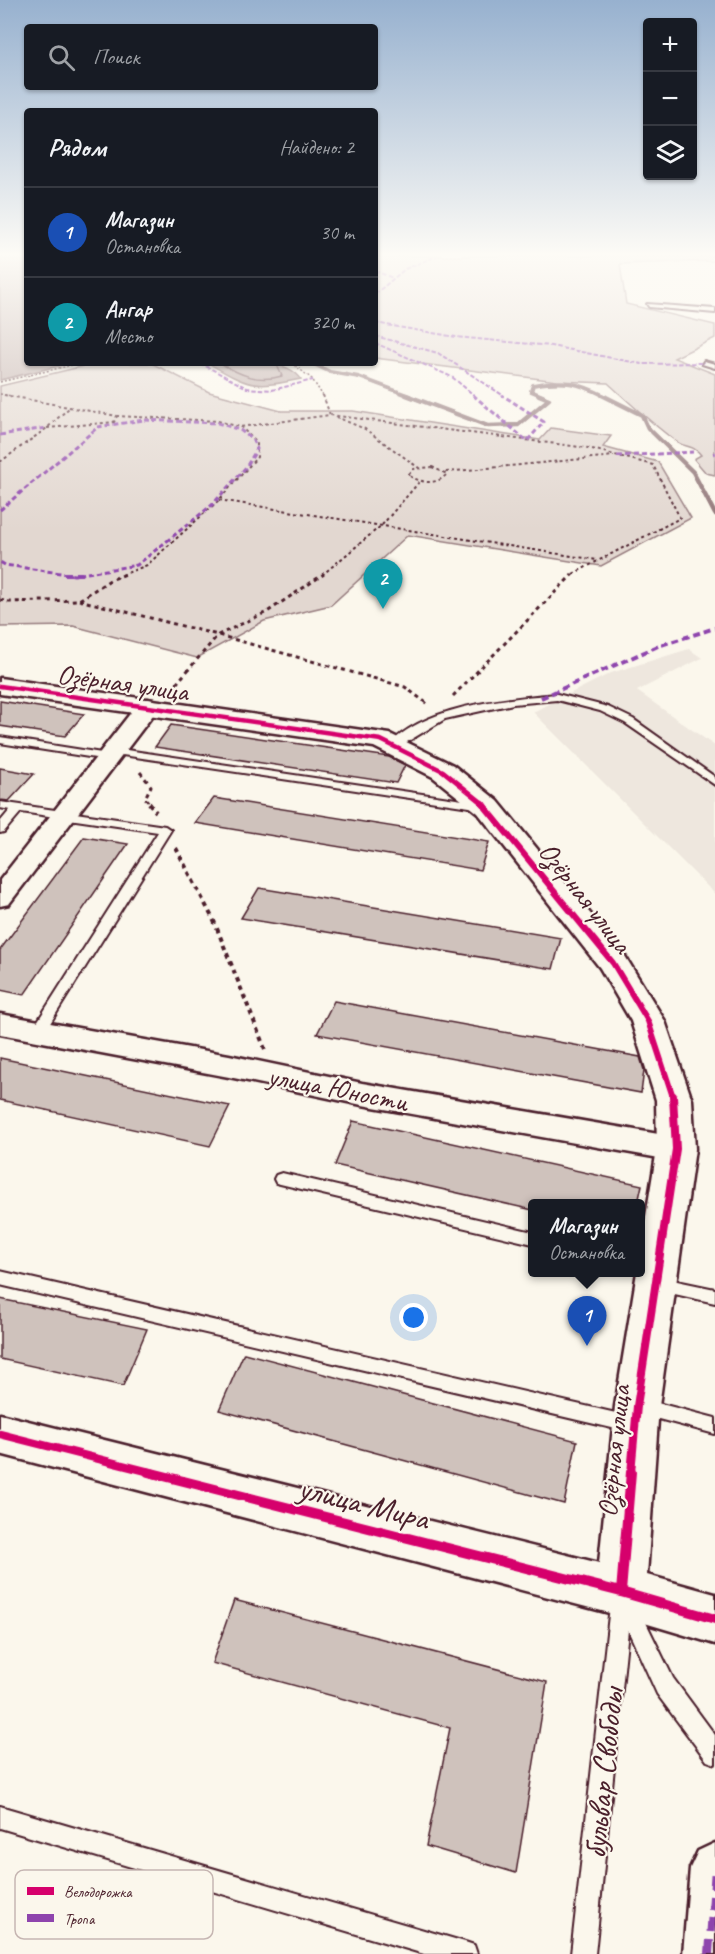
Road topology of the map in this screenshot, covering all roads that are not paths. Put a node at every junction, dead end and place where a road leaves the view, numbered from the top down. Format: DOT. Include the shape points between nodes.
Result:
graph roads {
  1 [pos="704,363"];
  2 [pos="715,366"];
  3 [pos="0,686"];
  4 [pos="159,699"];
  5 [pos="0,740"];
  6 [pos="393,746"];
  7 [pos="116,753"];
  8 [pos="715,782"];
  9 [pos="0,805"];
  10 [pos="488,807"];
  11 [pos="18,808"];
  12 [pos="64,815"];
  13 [pos="0,829"];
  14 [pos="0,898"];
  15 [pos="0,1024"];
  16 [pos="39,1030"];
  17 [pos="676,1149"];
  18 [pos="282,1179"];
  19 [pos="528,1237"];
  20 [pos="652,1272"];
  21 [pos="0,1278"];
  22 [pos="715,1296"];
  23 [pos="636,1416"];
  24 [pos="715,1426"];
  25 [pos="0,1434"];
  26 [pos="621,1592"];
  27 [pos="715,1618"];
  28 [pos="715,1753"];
  29 [pos="0,1817"];
  30 [pos="715,1868"];
  31 [pos="180,1870"];
  32 [pos="213,1880"];
  33 [pos="465,1954"];
  34 [pos="583,1954"];
  35 [pos="709,1954"];
  1 -- 2 [label="lane"];
  3 -- 4 [label="street, Озёрная улица"];
  4 -- 6 [label="street, Озёрная улица" via="381,740"];
  4 -- 7 [label="street"];
  5 -- 7 [label="lane"];
  6 -- 8 [label="lane" via="442,716 556,696 604,708"];
  6 -- 10 [label="street, Озёрная улица" via="443,771"];
  7 -- 10 [label="lane"];
  7 -- 12 [label="street"];
  9 -- 11 [label="lane"];
  10 -- 17 [label="street, Озёрная улица" via="613,963 648,1021 674,1100"];
  11 -- 12 [label="lane"];
  11 -- 13 [label="lane"];
  12 -- 14 [label="street"];
  12 -- 16 [label="lane" via="165,830"];
  15 -- 16 [label="street, улица Юности"];
  16 -- 17 [label="street, улица Юности" via="362,1094"];
  17 -- 20 [label="street, Озёрная улица"];
  18 -- 19 [label="lane"];
  20 -- 22 [label="lane"];
  20 -- 23 [label="street, Озёрная улица"];
  21 -- 23 [label="lane"];
  23 -- 24 [label="lane"];
  23 -- 26 [label="street, Озёрная улица"];
  25 -- 26 [label="street, улица Мира"];
  26 -- 27 [label="street, улица Мира"];
  26 -- 28 [label="lane" via="665,1686"];
  26 -- 34 [label="lane, бульвар Свободы"];
  29 -- 31 [label="lane"];
  30 -- 35 [label="street"];
  32 -- 33 [label="lane"];
}
